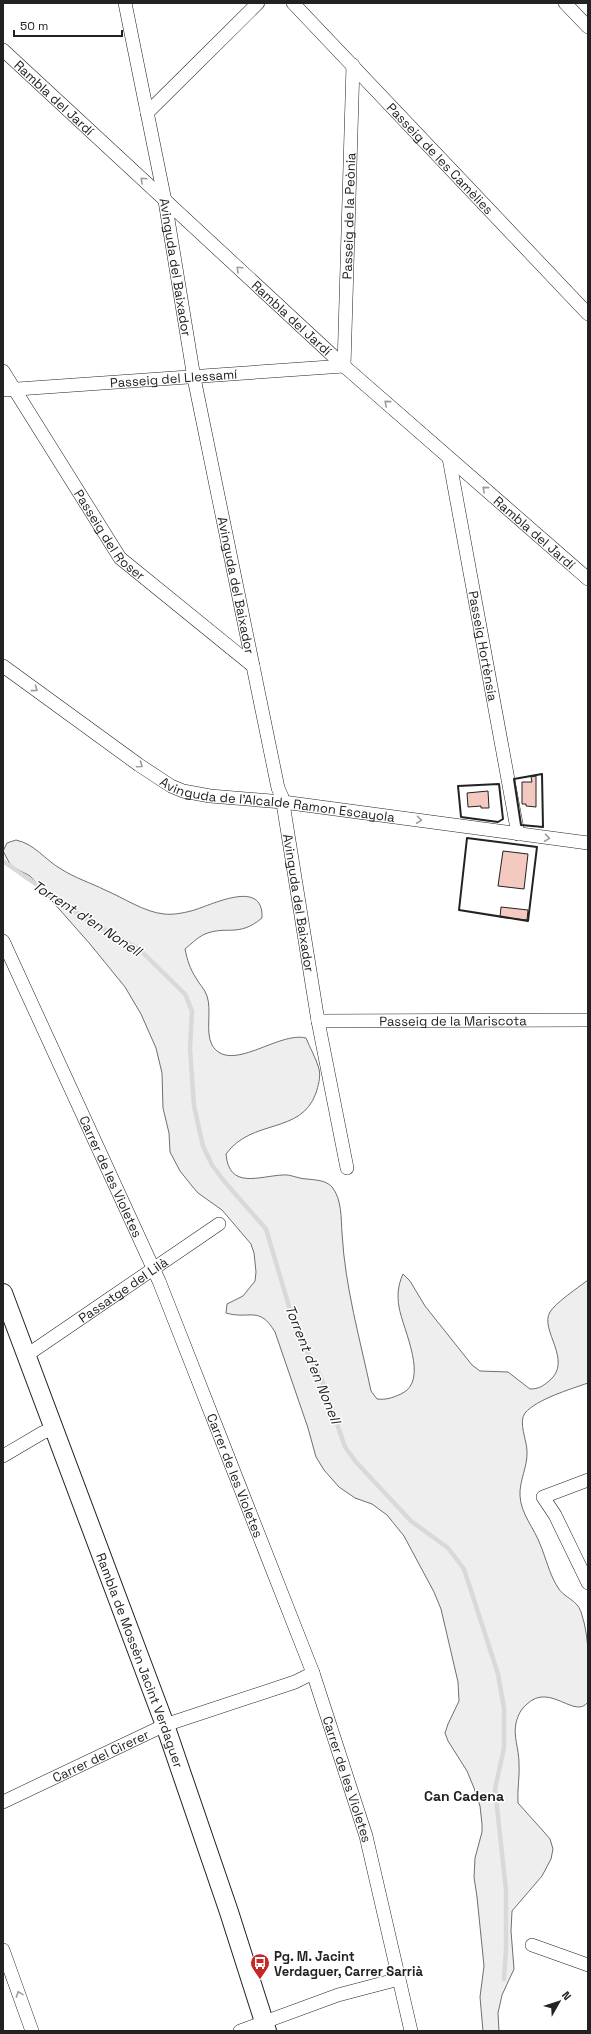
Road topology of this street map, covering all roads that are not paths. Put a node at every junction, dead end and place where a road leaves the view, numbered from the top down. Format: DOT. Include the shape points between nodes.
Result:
graph roads {
  1 [pos="124,3"];
  2 [pos="258,3"];
  3 [pos="294,3"];
  4 [pos="565,3"];
  5 [pos="588,27"];
  6 [pos="3,50"];
  7 [pos="353,65"];
  8 [pos="147,113"];
  9 [pos="165,201"];
  10 [pos="588,314"];
  11 [pos="344,366"];
  12 [pos="3,371"];
  13 [pos="194,378"];
  14 [pos="9,390"];
  15 [pos="449,458"];
  16 [pos="588,579"];
  17 [pos="3,666"];
  18 [pos="253,666"];
  19 [pos="283,802"];
  20 [pos="518,834"];
  21 [pos="588,843"];
  22 [pos="3,941"];
  23 [pos="588,1020"];
  24 [pos="318,1021"];
  25 [pos="347,1168"];
  26 [pos="219,1224"];
  27 [pos="153,1267"];
  28 [pos="4,1298"];
  29 [pos="27,1355"];
  30 [pos="54,1428"];
  31 [pos="3,1456"];
  32 [pos="588,1480"];
  33 [pos="588,1583"];
  34 [pos="313,1673"];
  35 [pos="165,1725"];
  36 [pos="3,1802"];
  37 [pos="532,1945"];
  38 [pos="3,1950"];
  39 [pos="588,1965"];
  40 [pos="399,1979"];
  41 [pos="266,2027"];
  42 [pos="32,2031"];
  43 [pos="240,2031"];
  44 [pos="411,2031"];
  1 -- 8 [label="street, Avinguda del Baixador"];
  2 -- 8 [label="street"];
  3 -- 7 [label="street, Passeig de les Camèlies"];
  4 -- 5 [label="street"];
  9 -- 6 [label="street, Rambla del Jardí, one-way"];
  7 -- 10 [label="street, Passeig de les Camèlies"];
  7 -- 11 [label="street, Passeig de la Peònia"];
  8 -- 9 [label="street, Avinguda del Baixador"];
  11 -- 9 [label="street, Rambla del Jardí, one-way"];
  9 -- 13 [label="street, Avinguda del Baixador"];
  11 -- 13 [label="street, Passeig del Llessamí"];
  15 -- 11 [label="street, Rambla del Jardí, one-way"];
  12 -- 14 [label="street, Passeig del Roser"];
  13 -- 14 [label="street, Passeig del Llessamí"];
  13 -- 18 [label="street, Avinguda del Baixador"];
  14 -- 18 [label="street, Passeig del Roser" via="120,558"];
  16 -- 15 [label="street, Rambla del Jardí, one-way"];
  15 -- 20 [label="street, Passeig Hortènsia"];
  17 -- 19 [label="street, Avinguda de l'Alcalde Ramon Escayola, one-way" via="171,786 210,796"];
  18 -- 19 [label="street, Avinguda del Baixador" via="264,726"];
  19 -- 20 [label="street, Avinguda de l'Alcalde Ramon Escayola, one-way"];
  19 -- 24 [label="street, Avinguda del Baixador"];
  20 -- 21 [label="street, Avinguda de l'Alcalde Ramon Escayola, one-way"];
  22 -- 27 [label="street, Carrer de les Violetes"];
  23 -- 24 [label="street, Passeig de la Mariscota"];
  24 -- 25 [label="street, Avinguda del Baixador"];
  26 -- 27 [label="street, Passatge del Lilà"];
  27 -- 29 [label="street, Passatge del Lilà"];
  27 -- 34 [label="street, Carrer de les Violetes"];
  28 -- 29 [label="street, Rambla de Mossèn Jacint Verdaguer"];
  29 -- 30 [label="street, Rambla de Mossèn Jacint Verdaguer"];
  30 -- 31 [label="street"];
  30 -- 35 [label="street, Rambla de Mossèn Jacint Verdaguer"];
  32 -- 33 [label="street" via="543,1497"];
  34 -- 35 [label="street, Carrer del Cirerer" via="295,1682"];
  34 -- 40 [label="street, Carrer de les Violetes" via="366,1836"];
  35 -- 36 [label="street, Carrer del Cirerer"];
  35 -- 41 [label="street, Rambla de Mossèn Jacint Verdaguer"];
  37 -- 39 [label="street"];
  42 -- 38 [label="street, one-way"];
  40 -- 41 [label="street" via="338,1995"];
  40 -- 44 [label="street, Carrer de les Violetes"];
  41 -- 43 [label="street"];
}
